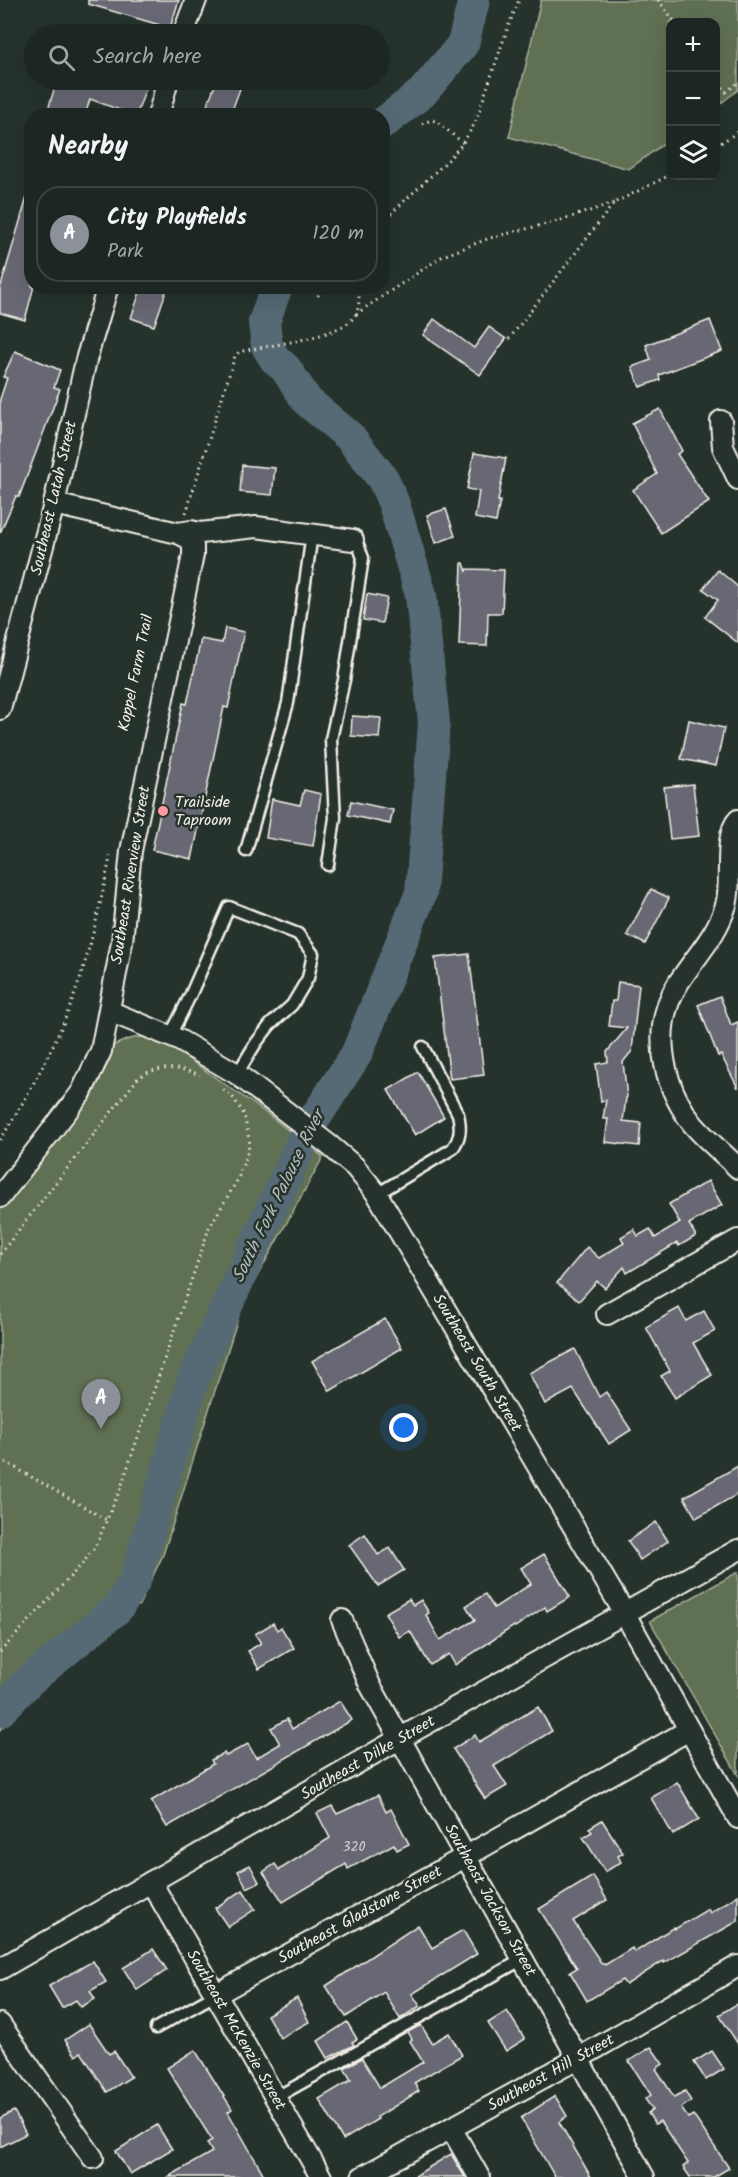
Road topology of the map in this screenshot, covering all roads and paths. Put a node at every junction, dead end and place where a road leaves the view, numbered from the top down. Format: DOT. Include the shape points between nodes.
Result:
graph roads {
  1 [pos="196,0"];
  2 [pos="519,0"];
  3 [pos="658,0"];
  4 [pos="672,18"];
  5 [pos="187,24"];
  6 [pos="720,83"];
  7 [pos="738,83"];
  8 [pos="165,90"];
  9 [pos="160,108"];
  10 [pos="422,124"];
  11 [pos="738,132"];
  12 [pos="463,143"];
  13 [pos="720,143"];
  14 [pos="666,177"];
  15 [pos="614,203"];
  16 [pos="390,214"];
  17 [pos="390,292"];
  18 [pos="106,294"];
  19 [pos="360,294"];
  20 [pos="387,294"];
  21 [pos="357,314"];
  22 [pos="508,339"];
  23 [pos="722,422"];
  24 [pos="738,479"];
  25 [pos="54,504"];
  26 [pos="178,533"];
  27 [pos="312,534"];
  28 [pos="352,540"];
  29 [pos="0,709"];
  30 [pos="738,820"];
  31 [pos="112,849"];
  32 [pos="246,851"];
  33 [pos="328,865"];
  34 [pos="109,1011"];
  35 [pos="170,1036"];
  36 [pos="423,1047"];
  37 [pos="237,1074"];
  38 [pos="202,1076"];
  39 [pos="218,1085"];
  40 [pos="0,1140"];
  41 [pos="738,1168"];
  42 [pos="377,1194"];
  43 [pos="0,1197"];
  44 [pos="738,1240"];
  45 [pos="0,1254"];
  46 [pos="607,1314"];
  47 [pos="0,1459"];
  48 [pos="107,1520"];
  49 [pos="738,1550"];
  50 [pos="625,1614"];
  51 [pos="342,1620"];
  52 [pos="0,1652"];
  53 [pos="689,1730"];
  54 [pos="399,1739"];
  55 [pos="738,1818"];
  56 [pos="465,1857"];
  57 [pos="151,1882"];
  58 [pos="523,1959"];
  59 [pos="738,1966"];
  60 [pos="0,1969"];
  61 [pos="215,1995"];
  62 [pos="0,2024"];
  63 [pos="156,2028"];
  64 [pos="579,2058"];
  65 [pos="275,2098"];
  66 [pos="451,2128"];
  67 [pos="93,2158"];
  68 [pos="321,2177"];
  69 [pos="362,2177"];
  70 [pos="479,2177"];
  71 [pos="644,2177"];
  1 -- 5 [label="street"];
  2 -- 12 [label="path" via="482,106"];
  3 -- 4 [label="path"];
  6 -- 7 [label="path" via="726,92"];
  8 -- 9 [label="street"];
  10 -- 12 [label="path" via="436,121"];
  11 -- 13 [label="path"];
  12 -- 16 [label="path"];
  14 -- 15 [label="path"];
  15 -- 17 [label="path" via="490,238 443,256"];
  15 -- 22 [label="path"];
  18 -- 25 [label="street, Southeast Latah Street" via="86,360"];
  19 -- 21 [label="path"];
  20 -- 21 [label="path"];
  21 -- 26 [label="path" via="340,329 318,336 239,351"];
  23 -- 24 [label="street" via="723,447"];
  25 -- 26 [label="street"];
  25 -- 29 [label="street, Southeast Latah Street"];
  26 -- 27 [label="street" via="256,527"];
  26 -- 34 [label="street, Southeast Riverview Street" via="190,539 193,555 131,851 122,942"];
  27 -- 28 [label="street"];
  27 -- 32 [label="lane" via="288,703"];
  28 -- 33 [label="lane" via="363,558 331,739 335,818"];
  30 -- 41 [label="street" via="730,841 727,903 718,928 677,984 662,1037 664,1066 675,1096 693,1124"];
  31 -- 40 [label="path" via="80,978 62,1025 26,1099"];
  34 -- 35 [label="street, Southeast South Street"];
  34 -- 43 [label="street, Southeast Riverview Street" via="101,1051 81,1093"];
  35 -- 37 [label="street, Southeast South Street"];
  35 -- 37 [label="lane" via="229,907 298,934 313,954 308,978 292,1005 270,1025"];
  36 -- 42 [label="lane" via="458,1114 458,1142"];
  37 -- 42 [label="street, Southeast South Street" via="355,1167"];
  38 -- 45 [label="path" via="165,1068 138,1078"];
  39 -- 48 [label="path" via="232,1096 244,1114 250,1144 238,1179 209,1228"];
  42 -- 50 [label="street, Southeast South Street"];
  44 -- 46 [label="street"];
  47 -- 48 [label="path"];
  48 -- 52 [label="path" via="83,1563"];
  49 -- 50 [label="street, Southeast Dilke Street"];
  50 -- 53 [label="street, Southeast South Street"];
  50 -- 54 [label="street, Southeast Dilke Street"];
  51 -- 54 [label="street, Southeast Jackson Street"];
  53 -- 55 [label="street, Southeast South Street"];
  53 -- 56 [label="street, Southeast Gladstone Street"];
  54 -- 56 [label="street, Southeast Jackson Street"];
  54 -- 57 [label="street, Southeast Dilke Street"];
  56 -- 58 [label="street, Southeast Jackson Street"];
  56 -- 61 [label="street, Southeast Gladstone Street"];
  57 -- 60 [label="street, Southeast Dilke Street"];
  57 -- 61 [label="street, Southeast McKenzie Street"];
  58 -- 64 [label="street, Southeast Jackson Street"];
  58 -- 65 [label="lane"];
  59 -- 64 [label="street, Southeast Hill Street"];
  61 -- 63 [label="lane, Southeast Gladstone Street"];
  61 -- 65 [label="street, Southeast McKenzie Street"];
  62 -- 67 [label="street"];
  64 -- 66 [label="street, Southeast Hill Street"];
  64 -- 71 [label="street, Southeast Jackson Street"];
  65 -- 68 [label="street, Southeast McKenzie Street"];
  66 -- 69 [label="street, Southeast Hill Street"];
  66 -- 70 [label="street"];
}
